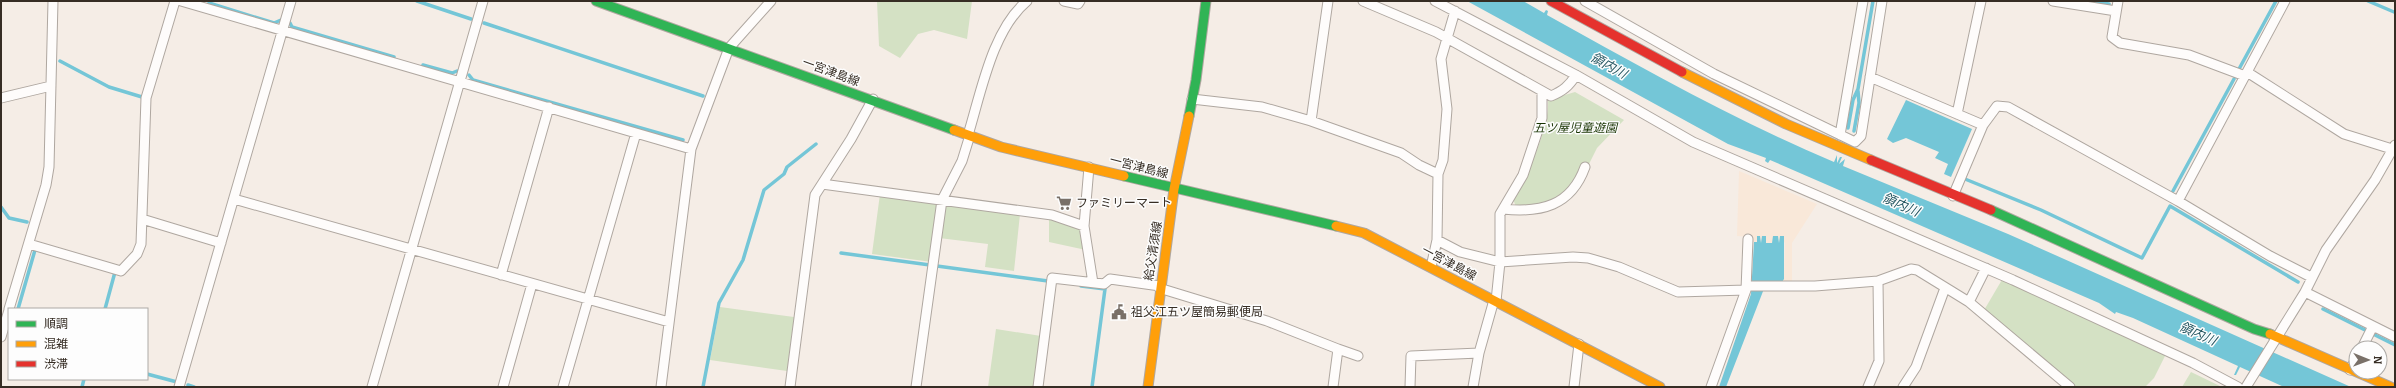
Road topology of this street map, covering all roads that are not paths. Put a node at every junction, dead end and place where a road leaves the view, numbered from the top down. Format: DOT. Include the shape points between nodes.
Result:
graph roads {
  1 [pos="53,1"];
  2 [pos="175,1"];
  3 [pos="181,1"];
  4 [pos="290,1"];
  5 [pos="483,1"];
  6 [pos="596,1"];
  7 [pos="626,1"];
  8 [pos="771,1"];
  9 [pos="1027,1"];
  10 [pos="1064,1"];
  11 [pos="1080,1"];
  12 [pos="1206,1"];
  13 [pos="1328,1"];
  14 [pos="1363,1"];
  15 [pos="1435,1"];
  16 [pos="1551,1"];
  17 [pos="1585,1"];
  18 [pos="1863,1"];
  19 [pos="1882,1"];
  20 [pos="1981,1"];
  21 [pos="2053,1"];
  22 [pos="2117,1"];
  23 [pos="2286,1"];
  24 [pos="620,5"];
  25 [pos="1455,11"];
  26 [pos="2116,11"];
  27 [pos="282,30"];
  28 [pos="1446,38"];
  29 [pos="729,48"];
  30 [pos="2246,74"];
  31 [pos="1576,75"];
  32 [pos="1870,77"];
  33 [pos="460,81"];
  34 [pos="51,86"];
  35 [pos="1542,91"];
  36 [pos="1,98"];
  37 [pos="873,99"];
  38 [pos="1192,99"];
  39 [pos="549,107"];
  40 [pos="1957,114"];
  41 [pos="1311,121"];
  42 [pos="1983,125"];
  43 [pos="636,133"];
  44 [pos="969,135"];
  45 [pos="1840,135"];
  46 [pos="2394,148"];
  47 [pos="691,149"];
  48 [pos="1089,167"];
  49 [pos="1585,167"];
  50 [pos="1438,174"];
  51 [pos="822,184"];
  52 [pos="1174,189"];
  53 [pos="1953,196"];
  54 [pos="234,199"];
  55 [pos="942,200"];
  56 [pos="2178,201"];
  57 [pos="1503,209"];
  58 [pos="142,219"];
  59 [pos="1084,226"];
  60 [pos="1748,238"];
  61 [pos="1437,240"];
  62 [pos="221,243"];
  63 [pos="29,244"];
  64 [pos="412,249"];
  65 [pos="1500,262"];
  66 [pos="1431,267"];
  67 [pos="1986,268"];
  68 [pos="501,275"];
  69 [pos="2312,277"];
  70 [pos="1878,281"];
  71 [pos="1093,283"];
  72 [pos="532,284"];
  73 [pos="1160,287"];
  74 [pos="1747,288"];
  75 [pos="1945,288"];
  76 [pos="2305,292"];
  77 [pos="589,300"];
  78 [pos="1495,300"];
  79 [pos="1969,302"];
  80 [pos="10,308"];
  81 [pos="8,313"];
  82 [pos="669,322"];
  83 [pos="2373,326"];
  84 [pos="1,337"];
  85 [pos="2395,337"];
  86 [pos="2276,339"];
  87 [pos="2366,340"];
  88 [pos="1579,344"];
  89 [pos="1338,349"];
  90 [pos="1479,353"];
  91 [pos="1358,356"];
  92 [pos="2348,369"];
  93 [pos="2375,380"];
  94 [pos="2247,386"];
  95 [pos="179,387"];
  96 [pos="372,387"];
  97 [pos="503,387"];
  98 [pos="563,387"];
  99 [pos="661,387"];
  100 [pos="790,387"];
  101 [pos="916,387"];
  102 [pos="1038,387"];
  103 [pos="1148,387"];
  104 [pos="1333,387"];
  105 [pos="1410,387"];
  106 [pos="1473,387"];
  107 [pos="1574,387"];
  108 [pos="1660,387"];
  109 [pos="1711,387"];
  110 [pos="1868,387"];
  111 [pos="1903,387"];
  112 [pos="2070,387"];
  113 [pos="2238,387"];
  114 [pos="2392,387"];
  1 -- 34 [label="street"];
  2 -- 58 [label="street" via="146,98"];
  3 -- 27 [label="street"];
  4 -- 27 [label="street"];
  5 -- 33 [label="street"];
  6 -- 24 [label="main road, 一宮津島線"];
  7 -- 24 [label="street"];
  8 -- 29 [label="street"];
  9 -- 44 [label="street" via="1012,16 999,41"];
  10 -- 11 [label="street" via="1078,4"];
  12 -- 38 [label="main road, 給父清須線"];
  13 -- 41 [label="street"];
  14 -- 28 [label="street"];
  15 -- 25 [label="street"];
  16 -- 53 [label="main road" via="1712,90"];
  17 -- 45 [label="street" via="1714,74"];
  18 -- 45 [label="street"];
  19 -- 32 [label="street"];
  20 -- 40 [label="street"];
  21 -- 26 [label="street"];
  22 -- 26 [label="street"];
  23 -- 30 [label="street"];
  24 -- 29 [label="main road, 一宮津島線"];
  25 -- 28 [label="street"];
  25 -- 31 [label="street"];
  26 -- 30 [label="street" via="2112,37 2120,43 2189,56"];
  27 -- 33 [label="street"];
  27 -- 54 [label="street"];
  28 -- 35 [label="street"];
  28 -- 50 [label="street" via="1441,59 1447,124 1443,160"];
  29 -- 37 [label="main road, 一宮津島線"];
  29 -- 47 [label="street"];
  30 -- 46 [label="street" via="2344,134"];
  30 -- 56 [label="street"];
  31 -- 35 [label="street" via="1562,92 1551,96"];
  31 -- 67 [label="street" via="1693,142 1731,160"];
  32 -- 40 [label="street"];
  32 -- 45 [label="street" via="1861,136 1855,142"];
  33 -- 39 [label="street"];
  33 -- 64 [label="street"];
  34 -- 36 [label="street"];
  34 -- 63 [label="street" via="49,166"];
  35 -- 57 [label="street" via="1542,118 1523,175"];
  37 -- 44 [label="main road, 一宮津島線"];
  37 -- 51 [label="street"];
  38 -- 41 [label="street" via="1262,108"];
  38 -- 52 [label="main road, 給父清須線"];
  39 -- 43 [label="street"];
  39 -- 68 [label="street"];
  40 -- 42 [label="street"];
  41 -- 50 [label="street" via="1401,153"];
  42 -- 53 [label="street"];
  42 -- 56 [label="street" via="1997,106 2008,107"];
  43 -- 47 [label="street"];
  43 -- 77 [label="street"];
  44 -- 48 [label="main road, 一宮津島線" via="1001,147"];
  44 -- 55 [label="street" via="962,161"];
  46 -- 69 [label="street" via="2326,250"];
  47 -- 82 [label="street"];
  48 -- 52 [label="main road, 一宮津島線"];
  48 -- 59 [label="street"];
  49 -- 57 [label="street" via="1580,179 1559,203 1525,211"];
  50 -- 61 [label="street"];
  51 -- 55 [label="street"];
  51 -- 100 [label="street" via="815,195"];
  52 -- 66 [label="main road, 一宮津島線" via="1364,233"];
  52 -- 73 [label="main road, 給父清須線"];
  53 -- 86 [label="main road" via="2030,227"];
  54 -- 62 [label="street"];
  54 -- 64 [label="street"];
  55 -- 59 [label="street" via="1052,215"];
  55 -- 101 [label="street"];
  56 -- 69 [label="street" via="2270,256"];
  57 -- 65 [label="street" via="1500,214"];
  58 -- 62 [label="street"];
  58 -- 63 [label="street" via="139,249 121,271"];
  59 -- 71 [label="street"];
  60 -- 74 [label="street"];
  61 -- 65 [label="street" via="1460,252"];
  61 -- 66 [label="street"];
  62 -- 95 [label="street"];
  63 -- 80 [label="street"];
  64 -- 68 [label="street"];
  64 -- 96 [label="street"];
  65 -- 74 [label="street" via="1588,258 1619,267 1678,292"];
  65 -- 78 [label="street"];
  66 -- 78 [label="main road, 一宮津島線"];
  67 -- 79 [label="street"];
  67 -- 113 [label="street" via="2193,363"];
  68 -- 72 [label="street"];
  69 -- 76 [label="street"];
  70 -- 74 [label="street"];
  70 -- 75 [label="street" via="1911,269 1917,270"];
  70 -- 110 [label="street" via="1879,361"];
  71 -- 73 [label="street" via="1104,284 1110,279"];
  71 -- 102 [label="street" via="1052,278"];
  72 -- 77 [label="street"];
  72 -- 97 [label="street"];
  73 -- 89 [label="street" via="1268,321"];
  73 -- 103 [label="main road, 給父清須線"];
  74 -- 109 [label="street"];
  75 -- 79 [label="street"];
  75 -- 111 [label="street" via="1916,367"];
  76 -- 83 [label="street"];
  76 -- 86 [label="street"];
  77 -- 82 [label="street"];
  77 -- 98 [label="street"];
  78 -- 88 [label="main road, 一宮津島線"];
  78 -- 90 [label="street"];
  79 -- 112 [label="street"];
  81 -- 84 [label="street"];
  82 -- 99 [label="street"];
  83 -- 85 [label="street"];
  83 -- 87 [label="street"];
  86 -- 92 [label="main road"];
  86 -- 94 [label="street"];
  88 -- 107 [label="street"];
  88 -- 108 [label="main road, 一宮津島線"];
  89 -- 91 [label="street"];
  89 -- 104 [label="street"];
  90 -- 105 [label="street" via="1411,356"];
  90 -- 106 [label="street"];
  93 -- 114 [label="main road"];
}
